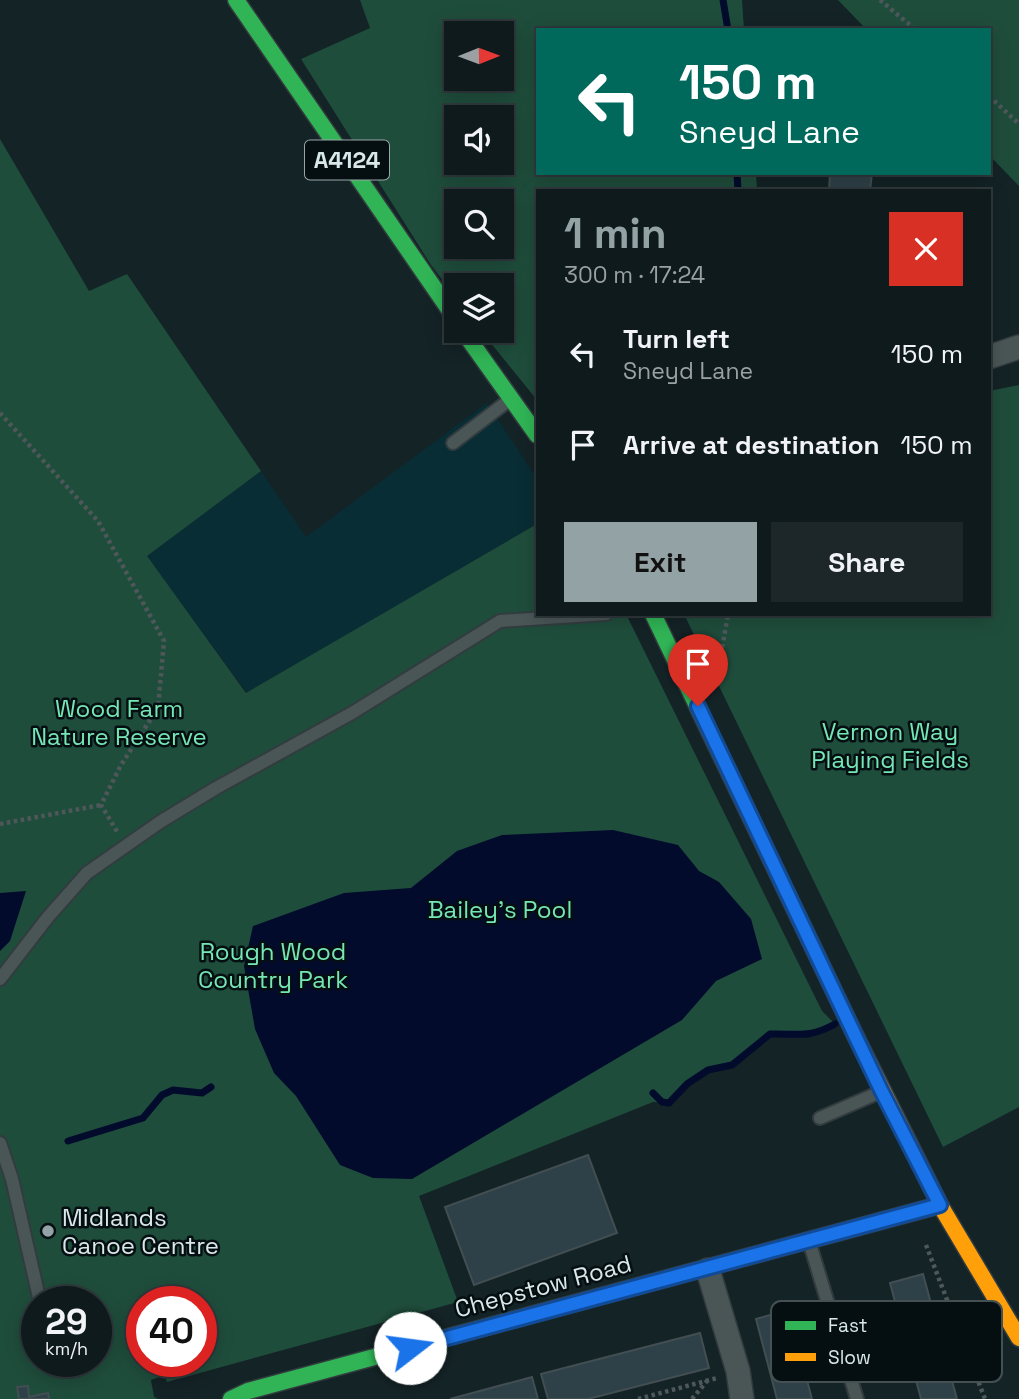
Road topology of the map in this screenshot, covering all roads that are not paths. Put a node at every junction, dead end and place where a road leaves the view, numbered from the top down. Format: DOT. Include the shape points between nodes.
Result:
graph roads {
  1 [pos="236,0"];
  2 [pos="444,302"];
  3 [pos="471,343"];
  4 [pos="1019,347"];
  5 [pos="991,356"];
  6 [pos="511,399"];
  7 [pos="536,434"];
  8 [pos="453,443"];
  9 [pos="576,616"];
  10 [pos="654,616"];
  11 [pos="0,979"];
  12 [pos="882,1092"];
  13 [pos="820,1118"];
  14 [pos="0,1143"];
  15 [pos="940,1205"];
  16 [pos="809,1240"];
  17 [pos="708,1269"];
  18 [pos="36,1286"];
  19 [pos="827,1301"];
  20 [pos="997,1301"];
  21 [pos="1002,1309"];
  22 [pos="1019,1338"];
  23 [pos="852,1382"];
  24 [pos="231,1399"];
  25 [pos="742,1399"];
  26 [pos="857,1399"];
  1 -- 2 [label="main road, A4124"];
  3 -- 6 [label="main road"];
  4 -- 5 [label="street"];
  6 -- 7 [label="main road"];
  6 -- 8 [label="lane"];
  9 -- 11 [label="lane" via="500,621 352,713 216,788 87,873"];
  10 -- 12 [label="main road"];
  12 -- 13 [label="lane"];
  12 -- 15 [label="main road"];
  14 -- 18 [label="lane"];
  15 -- 16 [label="main road, Chepstow Road"];
  15 -- 20 [label="main road"];
  16 -- 17 [label="main road, Chepstow Road"];
  16 -- 19 [label="lane"];
  17 -- 24 [label="main road, Chepstow Road"];
  17 -- 25 [label="street"];
  21 -- 22 [label="main road"];
  23 -- 26 [label="lane"];
}
